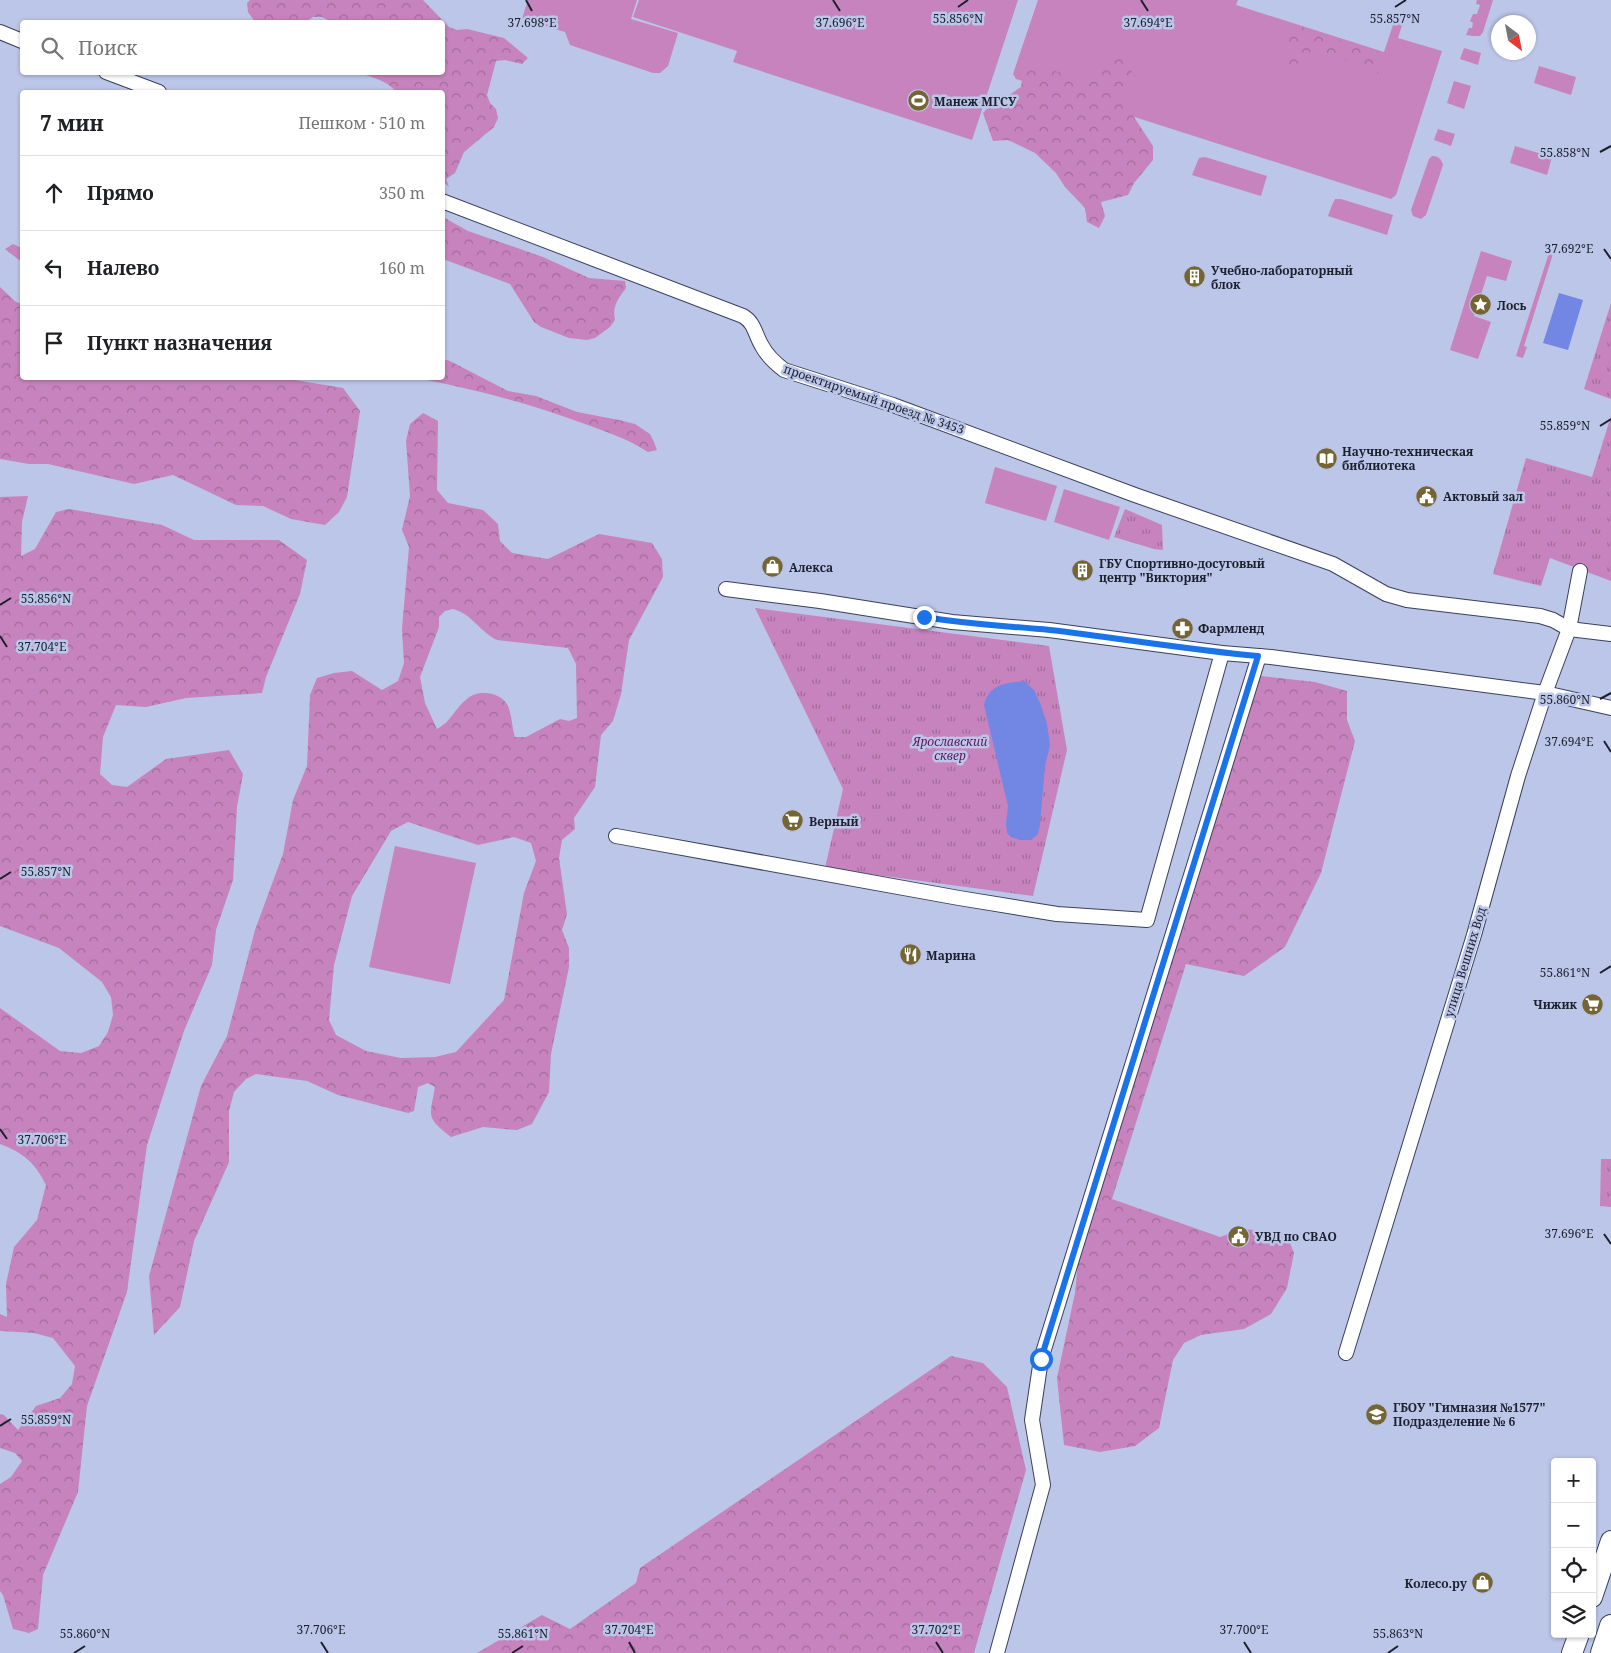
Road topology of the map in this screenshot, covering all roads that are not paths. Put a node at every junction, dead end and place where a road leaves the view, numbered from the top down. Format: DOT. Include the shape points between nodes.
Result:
graph roads {
  1 [pos="0,32"];
  2 [pos="20,40"];
  3 [pos="114,75"];
  4 [pos="154,90"];
  5 [pos="445,202"];
  6 [pos="1580,571"];
  7 [pos="726,589"];
  8 [pos="1569,629"];
  9 [pos="1611,634"];
  10 [pos="1222,653"];
  11 [pos="1258,656"];
  12 [pos="1545,693"];
  13 [pos="1611,708"];
  14 [pos="616,836"];
  15 [pos="1346,1353"];
  16 [pos="1611,1541"];
  17 [pos="1606,1564"];
  18 [pos="1594,1593"];
  19 [pos="1611,1626"];
  20 [pos="1578,1638"];
  21 [pos="996,1653"];
  22 [pos="1572,1653"];
  23 [pos="1602,1653"];
  1 -- 2 [label="street"];
  3 -- 4 [label="street"];
  5 -- 8 [label="street, проектируемый проезд № 3453" via="744,316 753,324 765,351 784,370 893,405 1333,564 1386,594 1407,600 1540,616"];
  6 -- 8 [label="street, улица Вешних Вод"];
  7 -- 10 [label="street" via="952,622 1049,630"];
  8 -- 9 [label="street, проектируемый проезд № 3453"];
  8 -- 12 [label="street, улица Вешних Вод"];
  10 -- 11 [label="street"];
  10 -- 14 [label="street" via="1147,920 1057,914"];
  11 -- 12 [label="street"];
  11 -- 21 [label="street" via="1041,1359 1032,1420 1043,1485"];
  12 -- 13 [label="street"];
  12 -- 15 [label="street, улица Вешних Вод"];
  16 -- 17 [label="street"];
  17 -- 18 [label="street"];
  19 -- 23 [label="main road"];
  20 -- 22 [label="street"];
}
